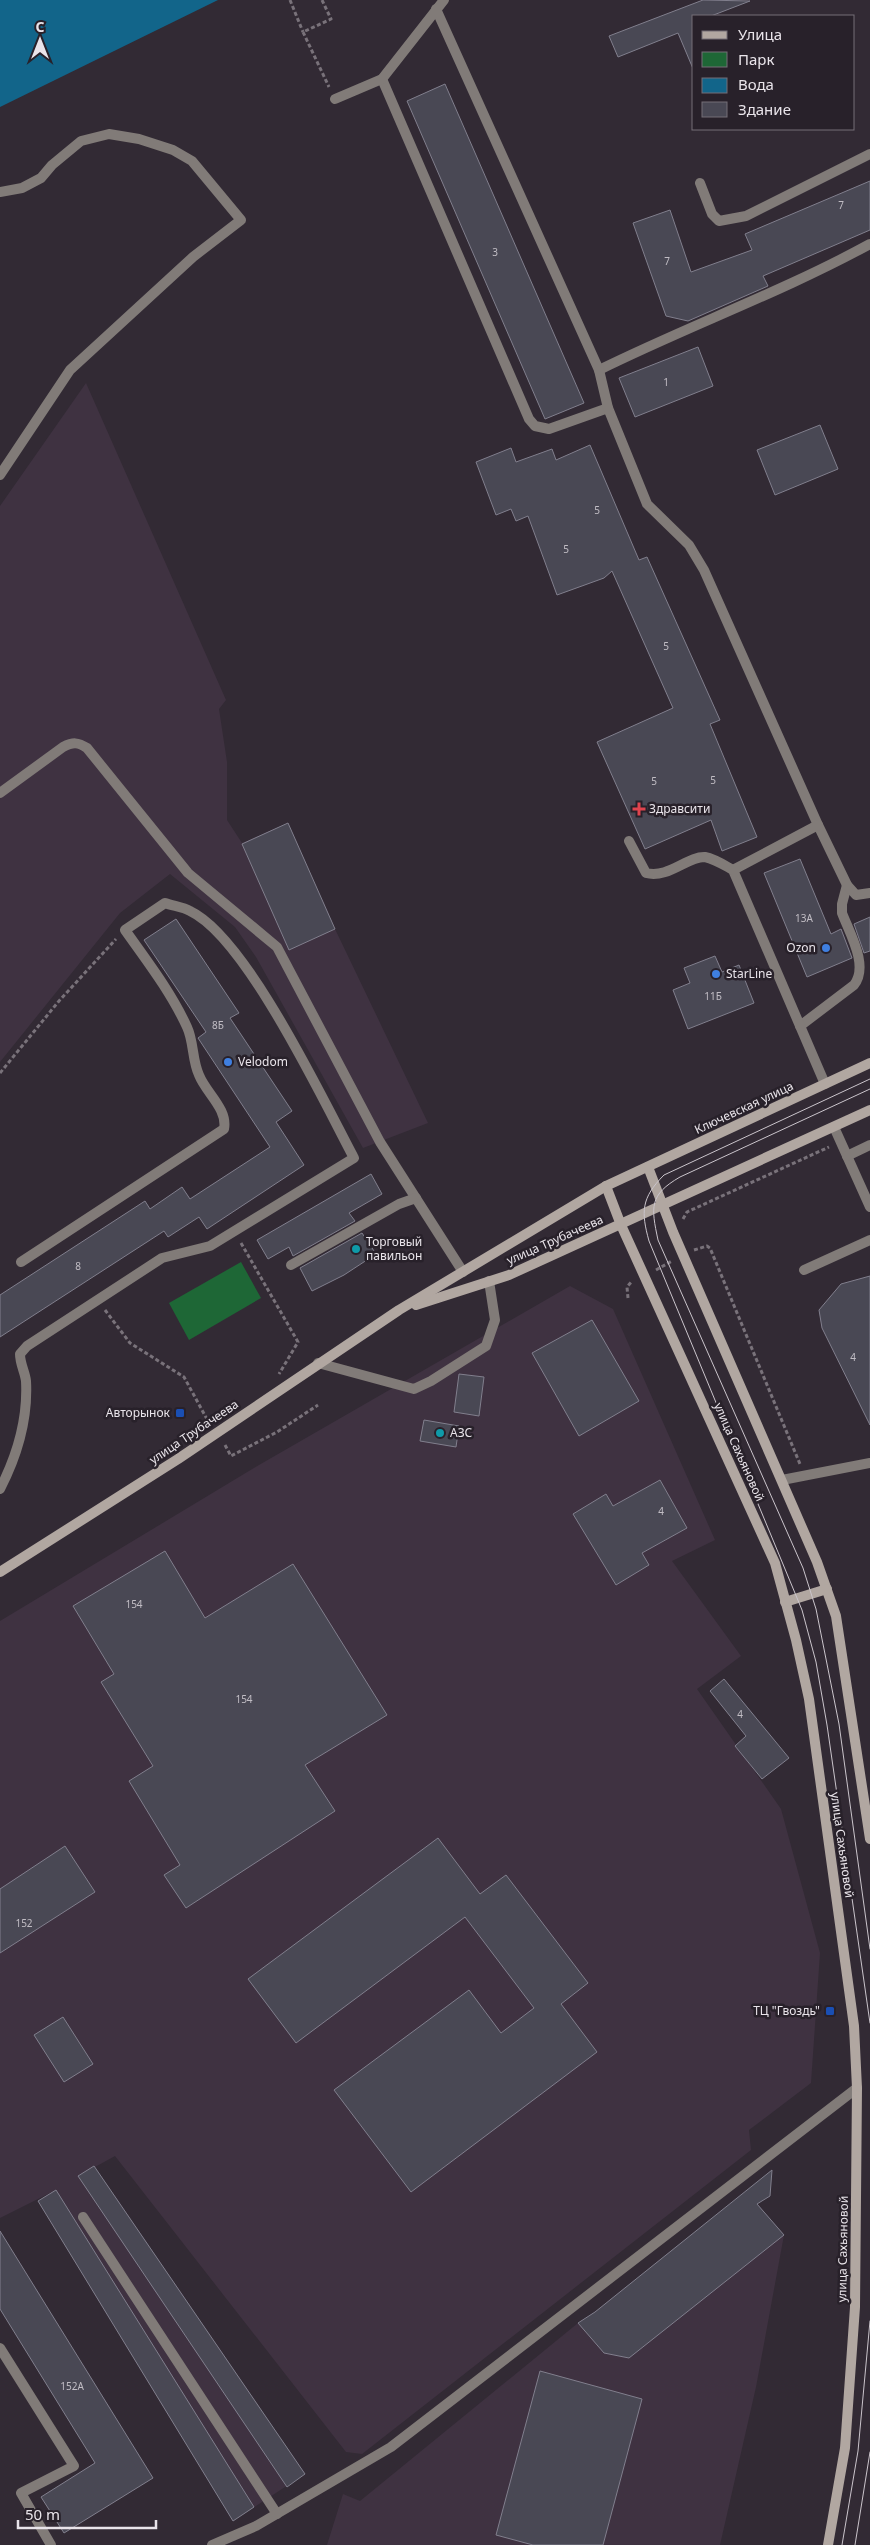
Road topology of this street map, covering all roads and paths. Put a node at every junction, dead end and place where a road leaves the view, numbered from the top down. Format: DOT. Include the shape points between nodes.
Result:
graph roads {
  1 [pos="290,0"];
  2 [pos="322,0"];
  3 [pos="444,0"];
  4 [pos="436,9"];
  5 [pos="303,32"];
  6 [pos="382,79"];
  7 [pos="335,99"];
  8 [pos="870,154"];
  9 [pos="700,183"];
  10 [pos="0,192"];
  11 [pos="870,244"];
  12 [pos="599,370"];
  13 [pos="608,408"];
  14 [pos="0,475"];
  15 [pos="0,793"];
  16 [pos="818,826"];
  17 [pos="629,841"];
  18 [pos="733,870"];
  19 [pos="848,885"];
  20 [pos="870,893"];
  21 [pos="125,930"];
  22 [pos="800,1026"];
  23 [pos="870,1063"];
  24 [pos="0,1073"];
  25 [pos="824,1084"];
  26 [pos="870,1110"];
  27 [pos="834,1127"];
  28 [pos="841,1141"];
  29 [pos="870,1145"];
  30 [pos="847,1156"];
  31 [pos="648,1167"];
  32 [pos="628,1176"];
  33 [pos="606,1186"];
  34 [pos="416,1198"];
  35 [pos="663,1206"];
  36 [pos="870,1207"];
  37 [pos="620,1225"];
  38 [pos="683,1225"];
  39 [pos="234,1232"];
  40 [pos="870,1240"];
  41 [pos="689,1242"];
  42 [pos="688,1253"];
  43 [pos="21,1262"];
  44 [pos="292,1265"];
  45 [pos="804,1270"];
  46 [pos="463,1272"];
  47 [pos="644,1275"];
  48 [pos="489,1281"];
  49 [pos="628,1298"];
  50 [pos="96,1300"];
  51 [pos="398,1310"];
  52 [pos="318,1363"];
  53 [pos="278,1374"];
  54 [pos="318,1405"];
  55 [pos="216,1416"];
  56 [pos="208,1421"];
  57 [pos="200,1426"];
  58 [pos="176,1442"];
  59 [pos="225,1445"];
  60 [pos="155,1454"];
  61 [pos="870,1463"];
  62 [pos="805,1476"];
  63 [pos="782,1480"];
  64 [pos="0,1489"];
  65 [pos="1,1569"];
  66 [pos="827,1589"];
  67 [pos="785,1602"];
  68 [pos="870,1839"];
  69 [pos="857,2088"];
  70 [pos="83,2217"];
  71 [pos="0,2348"];
  72 [pos="277,2514"];
  73 [pos="51,2545"];
  74 [pos="212,2545"];
  75 [pos="828,2545"];
  1 -- 5 [label="path"];
  2 -- 5 [label="path" via="331,19"];
  3 -- 4 [label="street"];
  4 -- 6 [label="street"];
  4 -- 12 [label="street"];
  5 -- 7 [label="path"];
  6 -- 7 [label="street"];
  6 -- 13 [label="street" via="529,419 535,426 549,429"];
  8 -- 9 [label="street" via="746,216 719,221 712,214"];
  10 -- 14 [label="street" via="22,188 40,178 81,142 109,134 140,139 173,150 192,161 241,220 193,257 70,370"];
  11 -- 12 [label="street" via="809,277"];
  12 -- 13 [label="street"];
  13 -- 16 [label="street" via="647,504 689,546 704,570"];
  15 -- 34 [label="street" via="63,747 80,743 87,748 188,873 277,947 380,1142"];
  16 -- 18 [label="street"];
  16 -- 19 [label="street"];
  17 -- 18 [label="street" via="646,873 654,876 702,857"];
  18 -- 22 [label="street"];
  19 -- 20 [label="street" via="856,895"];
  19 -- 22 [label="street" via="842,913 861,967 859,979"];
  21 -- 24 [label="path" via="59,1001"];
  21 -- 39 [label="street" via="165,903 191,911 214,928 248,970 272,1007 354,1158"];
  21 -- 43 [label="street" via="159,978 188,1028 198,1075 222,1113 224,1129"];
  22 -- 25 [label="street"];
  23 -- 25 [label="main road, Ключевская улица"];
  25 -- 31 [label="main road, Ключевская улица"];
  26 -- 27 [label="main road"];
  27 -- 28 [label="street"];
  27 -- 35 [label="main road"];
  28 -- 30 [label="street"];
  28 -- 38 [label="path" via="687,1212"];
  29 -- 30 [label="street"];
  30 -- 36 [label="street"];
  31 -- 32 [label="main road, Ключевская улица"];
  31 -- 35 [label="main road"];
  32 -- 33 [label="main road, улица Трубачеева"];
  33 -- 37 [label="main road, улица Сахьяновой"];
  33 -- 46 [label="main road, улица Трубачеева"];
  34 -- 44 [label="street" via="399,1204"];
  34 -- 46 [label="street"];
  35 -- 37 [label="main road, улица Трубачеева"];
  35 -- 42 [label="main road"];
  37 -- 47 [label="main road, улица Сахьяновой"];
  37 -- 48 [label="main road, улица Трубачеева"];
  39 -- 50 [label="street" via="210,1246 162,1258"];
  39 -- 53 [label="path" via="298,1342"];
  40 -- 45 [label="street"];
  41 -- 42 [label="path"];
  42 -- 47 [label="path"];
  42 -- 62 [label="path" via="707,1246 710,1248"];
  42 -- 63 [label="main road"];
  46 -- 51 [label="main road, улица Трубачеева"];
  47 -- 49 [label="path" via="629,1283"];
  47 -- 67 [label="main road, улица Сахьяновой" via="775,1563"];
  48 -- 51 [label="main road, улица Трубачеева"];
  48 -- 52 [label="street" via="495,1320 486,1346 414,1389"];
  50 -- 56 [label="path" via="130,1343 184,1377"];
  50 -- 64 [label="street" via="20,1354 26,1378 23,1430"];
  51 -- 52 [label="main road, улица Трубачеева"];
  52 -- 65 [label="main road, улица Трубачеева" via="178,1459"];
  54 -- 59 [label="path" via="278,1432 231,1456"];
  55 -- 56 [label="path"];
  56 -- 57 [label="path"];
  58 -- 60 [label="path"];
  61 -- 62 [label="street"];
  62 -- 63 [label="street"];
  63 -- 66 [label="main road"];
  66 -- 67 [label="main road"];
  66 -- 68 [label="main road" via="836,1616"];
  67 -- 69 [label="main road, улица Сахьяновой" via="809,1698 854,2026"];
  69 -- 72 [label="street" via="391,2447"];
  69 -- 75 [label="main road, улица Сахьяновой" via="855,2307 845,2448"];
  70 -- 72 [label="street"];
  71 -- 73 [label="street" via="74,2466 21,2493"];
  72 -- 74 [label="street"];
}
